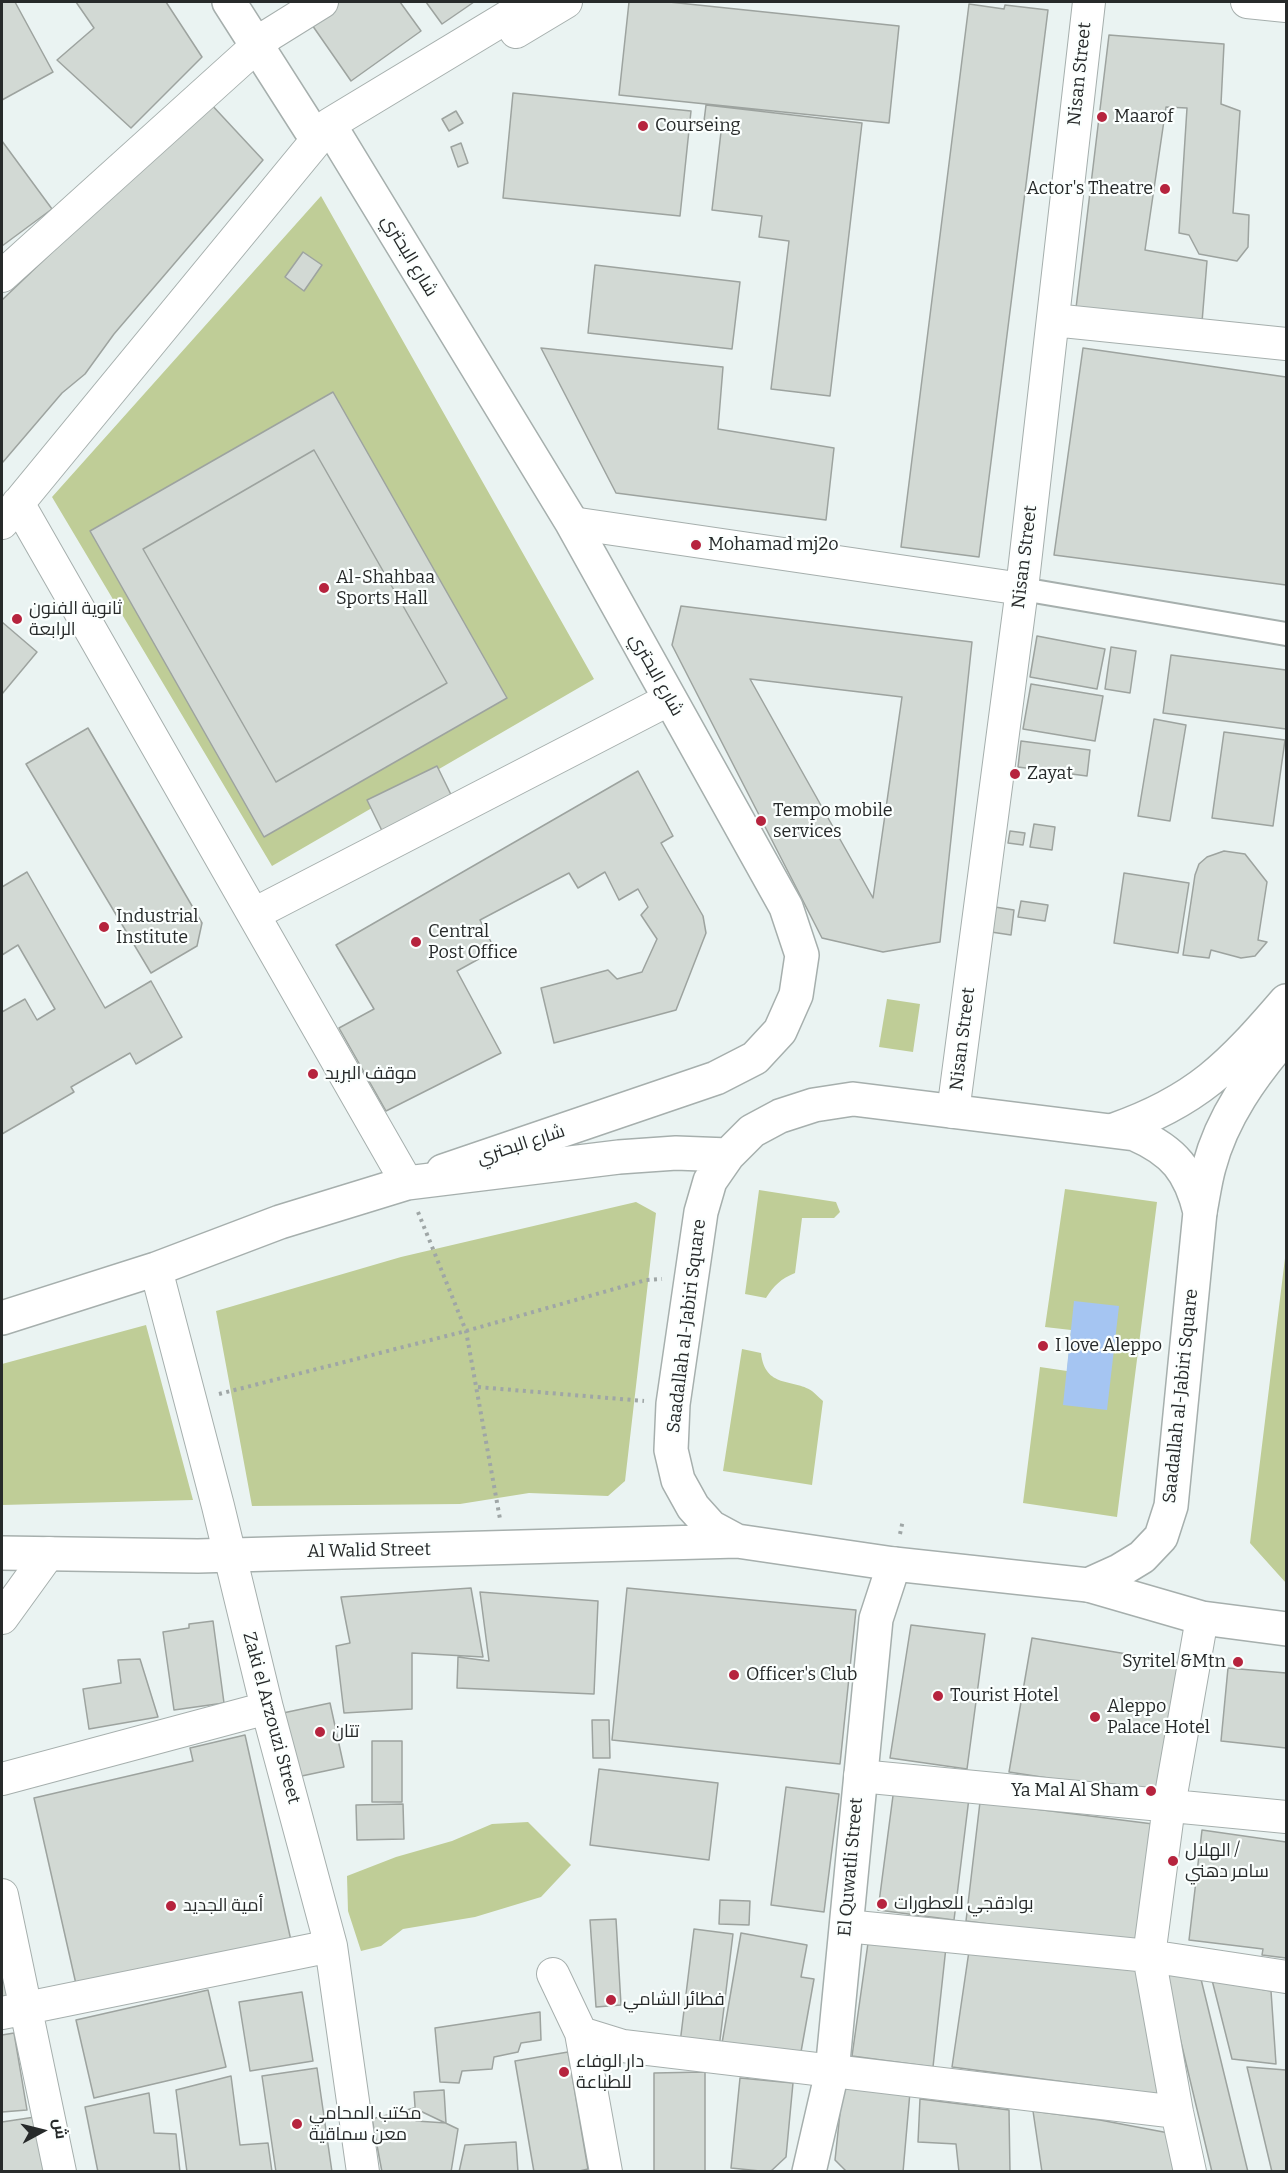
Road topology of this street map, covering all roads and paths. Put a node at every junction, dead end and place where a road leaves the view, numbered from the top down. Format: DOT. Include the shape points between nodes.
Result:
graph roads {
  1 [pos="229,2"];
  2 [pos="322,2"];
  3 [pos="532,2"];
  4 [pos="566,2"];
  5 [pos="1089,2"];
  6 [pos="1247,2"];
  7 [pos="1287,6"];
  8 [pos="257,46"];
  9 [pos="330,136"];
  10 [pos="2,276"];
  11 [pos="1053,320"];
  12 [pos="1287,344"];
  13 [pos="10,513"];
  14 [pos="572,523"];
  15 [pos="1022,589"];
  16 [pos="1287,634"];
  17 [pos="670,699"];
  18 [pos="254,914"];
  19 [pos="1287,1001"];
  20 [pos="1287,1036"];
  21 [pos="953,1112"];
  22 [pos="1114,1130"];
  23 [pos="728,1155"];
  24 [pos="407,1183"];
  25 [pos="1200,1212"];
  26 [pos="156,1269"];
  27 [pos="691,1278"];
  28 [pos="2,1318"];
  29 [pos="466,1331"];
  30 [pos="478,1387"];
  31 [pos="189,1401"];
  32 [pos="673,1404"];
  33 [pos="737,1541"];
  34 [pos="505,1548"];
  35 [pos="2,1553"];
  36 [pos="49,1553"];
  37 [pos="229,1554"];
  38 [pos="894,1564"];
  39 [pos="1088,1585"];
  40 [pos="2,1618"];
  41 [pos="1202,1618"];
  42 [pos="1287,1629"];
  43 [pos="267,1708"];
  44 [pos="860,1776"];
  45 [pos="2,1779"];
  46 [pos="1169,1806"];
  47 [pos="1287,1817"];
  48 [pos="2,1895"];
  49 [pos="846,1926"];
  50 [pos="331,1946"];
  51 [pos="1149,1956"];
  52 [pos="553,1974"];
  53 [pos="1287,1977"];
  54 [pos="14,2011"];
  55 [pos="581,2033"];
  56 [pos="832,2072"];
  57 [pos="1177,2112"];
  58 [pos="60,2172"];
  59 [pos="363,2172"];
  60 [pos="606,2172"];
  61 [pos="809,2172"];
  62 [pos="1190,2172"];
  1 -- 8 [label="main road, شارع البحتري"];
  2 -- 8 [label="street"];
  3 -- 9 [label="street" via="330,124"];
  4 -- 9 [label="street" via="386,112"];
  5 -- 11 [label="street, Nisan Street"];
  6 -- 7 [label="street"];
  8 -- 9 [label="main road, شارع البحتري" via="310,129"];
  8 -- 10 [label="street"];
  9 -- 13 [label="street"];
  9 -- 14 [label="main road, شارع البحتري"];
  11 -- 12 [label="street"];
  11 -- 15 [label="street, Nisan Street"];
  13 -- 18 [label="street"];
  14 -- 15 [label="street"];
  14 -- 17 [label="main road, شارع البحتري"];
  15 -- 16 [label="street"];
  15 -- 21 [label="street, Nisan Street"];
  17 -- 18 [label="street"];
  17 -- 24 [label="main road, شارع البحتري" via="786,907 802,955 796,995 780,1031 755,1058 716,1078"];
  18 -- 24 [label="street"];
  19 -- 22 [label="main road" via="1242,1052 1196,1092"];
  20 -- 25 [label="main road" via="1250,1081 1229,1117 1209,1166"];
  21 -- 22 [label="main road, Saadallah al-Jabiri Square"];
  21 -- 23 [label="main road, Saadallah al-Jabiri Square" via="853,1099 814,1105 780,1116 752,1131"];
  22 -- 25 [label="main road, Saadallah al-Jabiri Square" via="1135,1134 1172,1155 1195,1191"];
  23 -- 24 [label="main road" via="619,1157"];
  23 -- 27 [label="main road, Saadallah al-Jabiri Square" via="710,1181"];
  24 -- 26 [label="main road" via="280,1222"];
  24 -- 29 [label="path"];
  25 -- 39 [label="main road, Saadallah al-Jabiri Square" via="1171,1506 1161,1536 1142,1557"];
  26 -- 28 [label="main road"];
  26 -- 31 [label="street, Zaki el Arzouzi Street"];
  27 -- 29 [label="path" via="646,1280"];
  27 -- 32 [label="main road, Saadallah al-Jabiri Square"];
  29 -- 30 [label="path"];
  29 -- 31 [label="path"];
  30 -- 32 [label="path"];
  30 -- 34 [label="path"];
  31 -- 37 [label="street, Zaki el Arzouzi Street"];
  32 -- 33 [label="main road, Saadallah al-Jabiri Square" via="671,1450 678,1480 693,1507 711,1527"];
  33 -- 34 [label="main road, Al Walid Street"];
  33 -- 38 [label="main road, Saadallah al-Jabiri Square"];
  34 -- 37 [label="main road, Al Walid Street"];
  35 -- 36 [label="main road, Al Walid Street"];
  36 -- 37 [label="main road, Al Walid Street"];
  36 -- 40 [label="street"];
  37 -- 43 [label="street, Zaki el Arzouzi Street"];
  38 -- 39 [label="main road, Saadallah al-Jabiri Square"];
  38 -- 44 [label="main road, El Quwatli Street" via="876,1619"];
  39 -- 41 [label="main road"];
  41 -- 42 [label="main road"];
  41 -- 46 [label="street"];
  43 -- 45 [label="street"];
  43 -- 50 [label="street, Zaki el Arzouzi Street"];
  44 -- 46 [label="street"];
  44 -- 49 [label="main road, El Quwatli Street"];
  46 -- 47 [label="street"];
  46 -- 51 [label="street"];
  48 -- 54 [label="street"];
  49 -- 51 [label="street"];
  49 -- 56 [label="main road, El Quwatli Street"];
  50 -- 54 [label="street"];
  50 -- 59 [label="street, Zaki el Arzouzi Street"];
  51 -- 53 [label="street"];
  51 -- 57 [label="street"];
  52 -- 55 [label="street"];
  54 -- 58 [label="street"];
  55 -- 56 [label="street" via="623,2046"];
  55 -- 60 [label="street"];
  56 -- 57 [label="street"];
  56 -- 61 [label="main road, El Quwatli Street"];
  57 -- 62 [label="street"];
}
